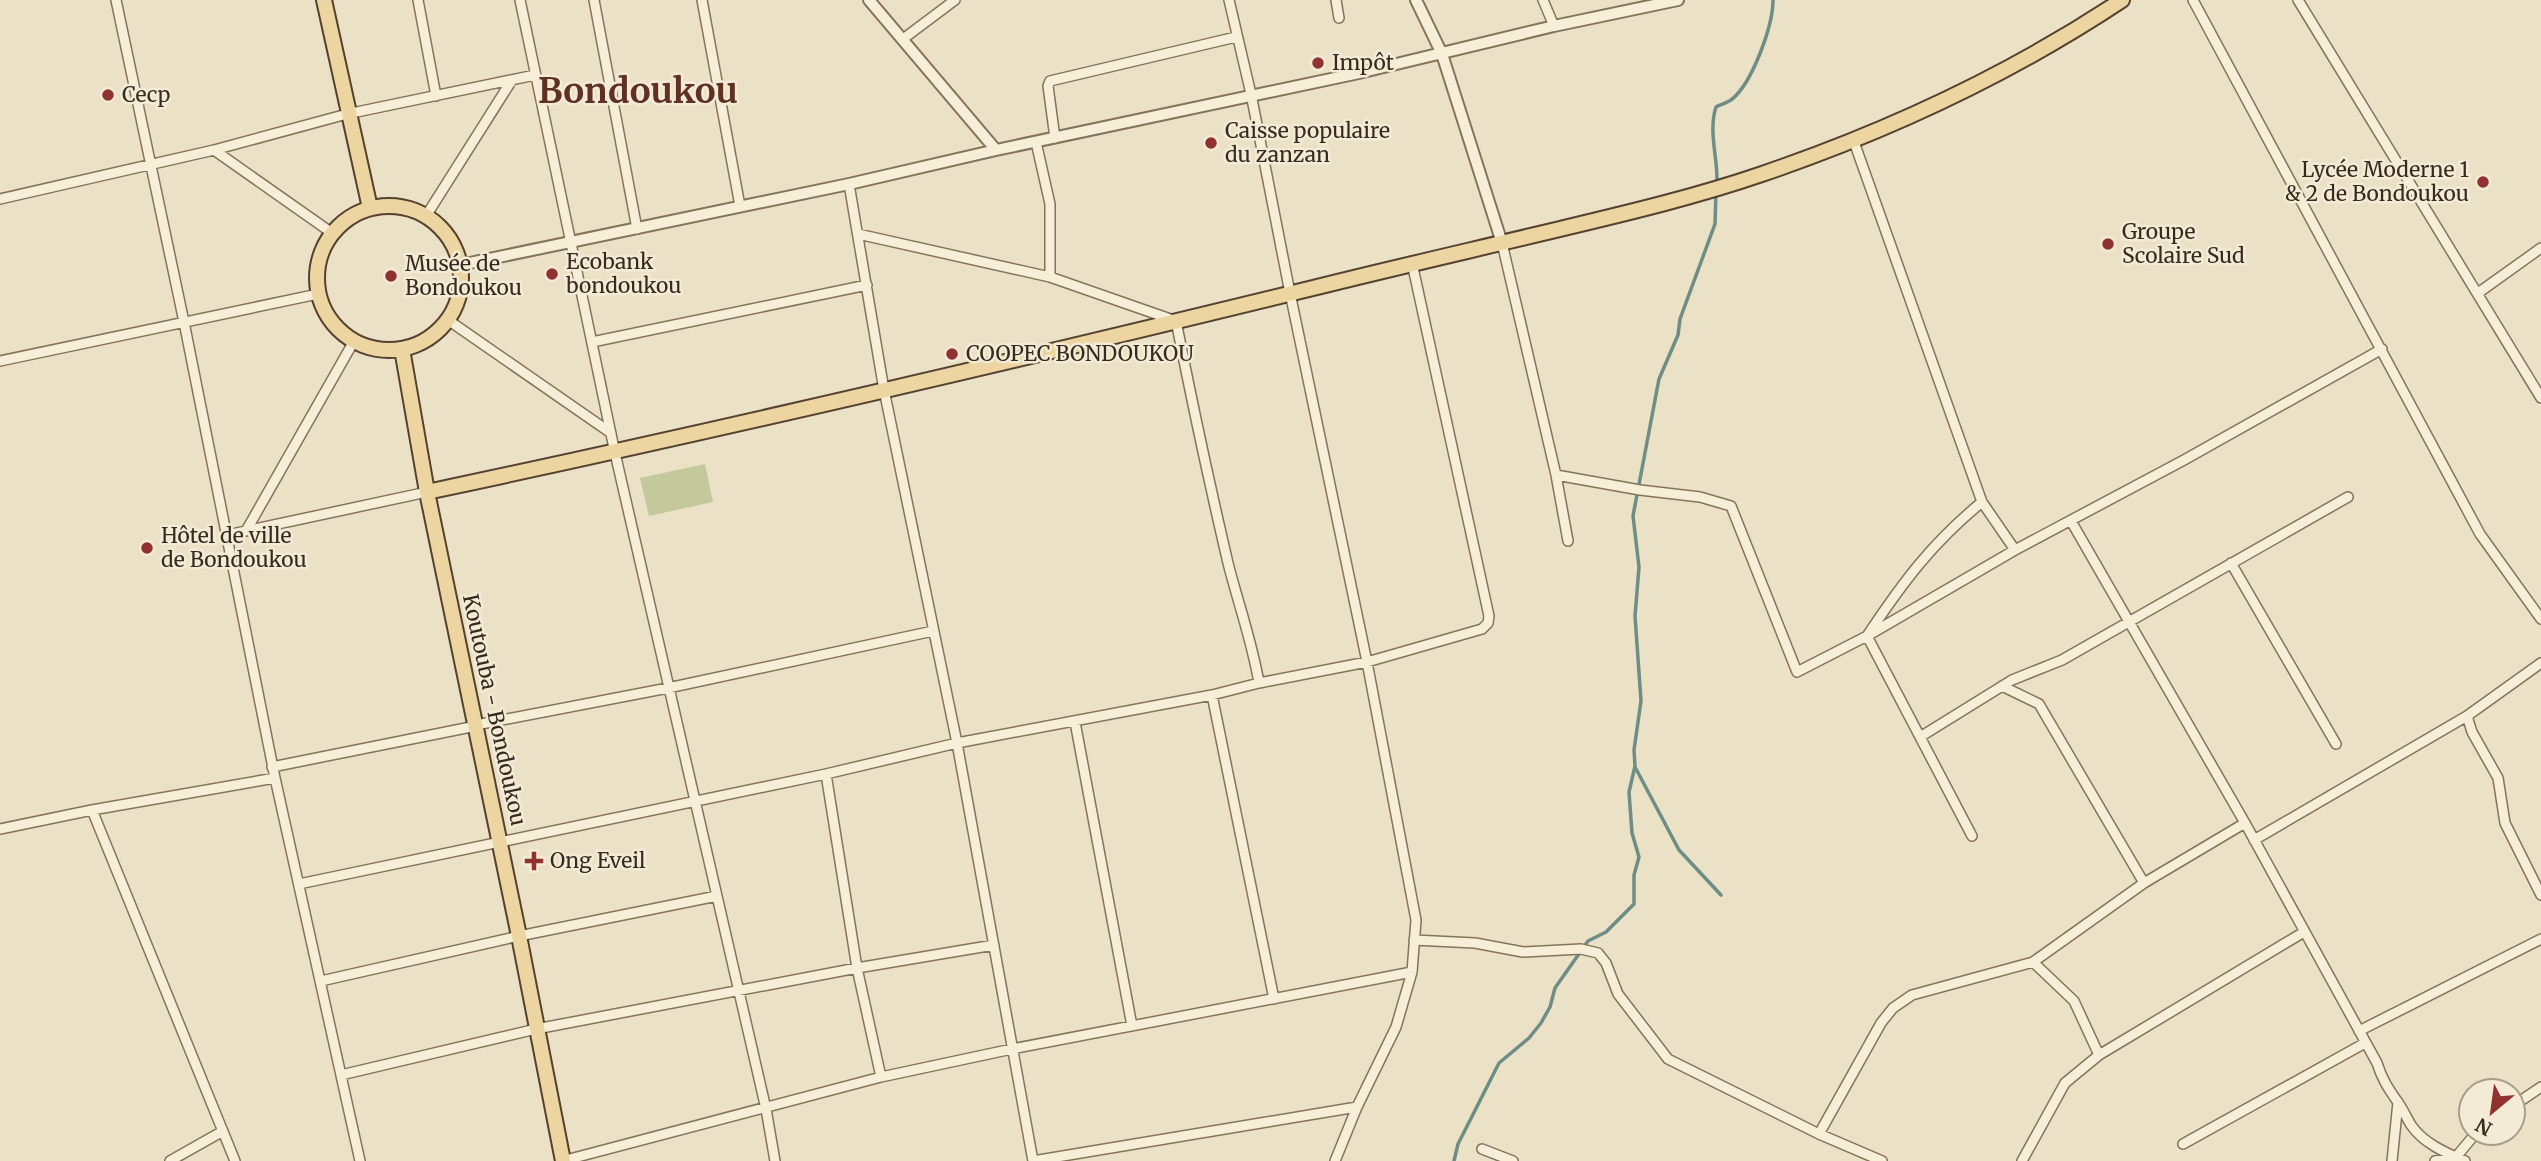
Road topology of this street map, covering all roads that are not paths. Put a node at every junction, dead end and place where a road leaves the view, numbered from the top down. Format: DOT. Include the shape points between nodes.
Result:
graph roads {
  1 [pos="116,0"];
  2 [pos="324,0"];
  3 [pos="418,0"];
  4 [pos="520,0"];
  5 [pos="594,0"];
  6 [pos="702,0"];
  7 [pos="869,0"];
  8 [pos="955,0"];
  9 [pos="1229,0"];
  10 [pos="1336,0"];
  11 [pos="1416,0"];
  12 [pos="1543,0"];
  13 [pos="1678,0"];
  14 [pos="2122,0"];
  15 [pos="2193,0"];
  16 [pos="2298,0"];
  17 [pos="1339,18"];
  18 [pos="1554,26"];
  19 [pos="1236,37"];
  20 [pos="903,39"];
  21 [pos="1442,54"];
  22 [pos="535,75"];
  23 [pos="512,80"];
  24 [pos="1251,94"];
  25 [pos="436,96"];
  26 [pos="347,114"];
  27 [pos="1055,138"];
  28 [pos="1853,139"];
  29 [pos="1036,142"];
  30 [pos="215,150"];
  31 [pos="996,150"];
  32 [pos="152,165"];
  33 [pos="849,184"];
  34 [pos="0,200"];
  35 [pos="740,206"];
  36 [pos="370,208"];
  37 [pos="426,216"];
  38 [pos="637,229"];
  39 [pos="332,233"];
  40 [pos="859,234"];
  41 [pos="572,242"];
  42 [pos="1502,243"];
  43 [pos="2541,248"];
  44 [pos="1412,263"];
  45 [pos="460,265"];
  46 [pos="1050,277"];
  47 [pos="867,285"];
  48 [pos="1290,293"];
  49 [pos="2479,293"];
  50 [pos="318,294"];
  51 [pos="448,320"];
  52 [pos="1176,321"];
  53 [pos="184,322"];
  54 [pos="354,341"];
  55 [pos="592,342"];
  56 [pos="402,349"];
  57 [pos="2382,349"];
  58 [pos="0,360"];
  59 [pos="884,390"];
  60 [pos="2541,398"];
  61 [pos="611,433"];
  62 [pos="615,453"];
  63 [pos="1556,475"];
  64 [pos="427,492"];
  65 [pos="2348,497"];
  66 [pos="1982,502"];
  67 [pos="2071,521"];
  68 [pos="246,531"];
  69 [pos="227,535"];
  70 [pos="1568,541"];
  71 [pos="2015,550"];
  72 [pos="2231,563"];
  73 [pos="2541,618"];
  74 [pos="2129,621"];
  75 [pos="933,631"];
  76 [pos="1867,636"];
  77 [pos="1367,662"];
  78 [pos="2541,663"];
  79 [pos="1259,682"];
  80 [pos="2002,686"];
  81 [pos="668,688"];
  82 [pos="1212,695"];
  83 [pos="2467,716"];
  84 [pos="1075,722"];
  85 [pos="476,726"];
  86 [pos="1920,737"];
  87 [pos="957,743"];
  88 [pos="2336,744"];
  89 [pos="272,767"];
  90 [pos="826,774"];
  91 [pos="275,778"];
  92 [pos="694,802"];
  93 [pos="92,810"];
  94 [pos="2245,824"];
  95 [pos="0,830"];
  96 [pos="1972,836"];
  97 [pos="2254,840"];
  98 [pos="500,843"];
  99 [pos="2144,883"];
  100 [pos="299,884"];
  101 [pos="2541,895"];
  102 [pos="717,896"];
  103 [pos="2304,932"];
  104 [pos="519,936"];
  105 [pos="2541,939"];
  106 [pos="1414,940"];
  107 [pos="993,945"];
  108 [pos="2033,961"];
  109 [pos="857,968"];
  110 [pos="1412,972"];
  111 [pos="321,981"];
  112 [pos="739,991"];
  113 [pos="1274,999"];
  114 [pos="1132,1026"];
  115 [pos="536,1029"];
  116 [pos="2359,1031"];
  117 [pos="2365,1043"];
  118 [pos="1012,1049"];
  119 [pos="2099,1055"];
  120 [pos="341,1075"];
  121 [pos="881,1077"];
  122 [pos="2398,1102"];
  123 [pos="1357,1107"];
  124 [pos="766,1109"];
  125 [pos="223,1131"];
  126 [pos="1819,1134"];
  127 [pos="2183,1144"];
  128 [pos="2461,1159"];
  129 [pos="170,1161"];
  130 [pos="235,1161"];
  131 [pos="360,1161"];
  132 [pos="563,1161"];
  133 [pos="775,1161"];
  134 [pos="1033,1161"];
  135 [pos="1335,1161"];
  136 [pos="1489,1161"];
  137 [pos="1513,1161"];
  138 [pos="1882,1161"];
  139 [pos="2022,1161"];
  140 [pos="2392,1161"];
  141 [pos="2435,1161"];
  1 -- 32 [label="street"];
  2 -- 26 [label="main road"];
  3 -- 25 [label="street"];
  4 -- 22 [label="street"];
  5 -- 38 [label="street"];
  6 -- 35 [label="street"];
  7 -- 20 [label="street"];
  8 -- 20 [label="street"];
  9 -- 19 [label="street"];
  10 -- 17 [label="street"];
  11 -- 21 [label="street"];
  12 -- 18 [label="street"];
  13 -- 18 [label="street"];
  14 -- 28 [label="main road" via="1966,89"];
  15 -- 57 [label="street"];
  16 -- 49 [label="street"];
  18 -- 21 [label="street"];
  19 -- 24 [label="street"];
  19 -- 27 [label="street" via="1050,81"];
  20 -- 31 [label="street"];
  21 -- 24 [label="street"];
  21 -- 42 [label="street"];
  22 -- 23 [label="street"];
  22 -- 41 [label="street"];
  23 -- 25 [label="street"];
  23 -- 37 [label="street"];
  24 -- 27 [label="street"];
  24 -- 48 [label="street"];
  25 -- 26 [label="street"];
  26 -- 30 [label="street"];
  26 -- 36 [label="main road"];
  27 -- 29 [label="street"];
  28 -- 42 [label="main road" via="1706,192"];
  28 -- 66 [label="street"];
  29 -- 31 [label="street"];
  29 -- 46 [label="street" via="1050,204"];
  30 -- 32 [label="street"];
  30 -- 39 [label="street"];
  31 -- 33 [label="street"];
  32 -- 34 [label="street"];
  32 -- 53 [label="street"];
  33 -- 35 [label="street"];
  33 -- 40 [label="street"];
  35 -- 38 [label="street"];
  36 -- 37 [label="main road" via="399,207"];
  36 -- 39 [label="main road"];
  37 -- 45 [label="main road" via="448,237"];
  38 -- 41 [label="street"];
  39 -- 50 [label="main road" via="318,262"];
  40 -- 46 [label="street"];
  40 -- 47 [label="street"];
  41 -- 45 [label="street"];
  41 -- 55 [label="street"];
  42 -- 44 [label="main road"];
  42 -- 63 [label="street"];
  43 -- 49 [label="street"];
  44 -- 48 [label="main road"];
  44 -- 77 [label="street" via="1489,616 1482,629"];
  45 -- 51 [label="main road" via="460,293"];
  46 -- 52 [label="street"];
  47 -- 55 [label="street"];
  47 -- 59 [label="street"];
  48 -- 52 [label="main road"];
  48 -- 77 [label="street"];
  49 -- 60 [label="street"];
  50 -- 53 [label="street"];
  50 -- 54 [label="main road" via="331,321"];
  51 -- 56 [label="main road" via="428,339"];
  51 -- 61 [label="street"];
  52 -- 59 [label="main road"];
  52 -- 79 [label="street" via="1201,448"];
  53 -- 58 [label="street"];
  53 -- 69 [label="street"];
  54 -- 56 [label="main road" via="378,349"];
  54 -- 68 [label="street"];
  55 -- 61 [label="street"];
  56 -- 64 [label="main road, Koutouba - Bondoukou"];
  57 -- 67 [label="street"];
  57 -- 73 [label="street" via="2480,534"];
  59 -- 62 [label="main road"];
  59 -- 75 [label="street"];
  61 -- 62 [label="street"];
  62 -- 64 [label="main road"];
  62 -- 81 [label="street"];
  63 -- 70 [label="street"];
  63 -- 76 [label="street" via="1731,506 1797,672"];
  64 -- 68 [label="street"];
  64 -- 85 [label="main road, Koutouba - Bondoukou"];
  65 -- 72 [label="street"];
  66 -- 71 [label="street"];
  66 -- 76 [label="street" via="1928,551"];
  67 -- 71 [label="street"];
  67 -- 74 [label="street"];
  68 -- 69 [label="street"];
  69 -- 89 [label="street"];
  71 -- 76 [label="street"];
  72 -- 74 [label="street"];
  72 -- 88 [label="street"];
  74 -- 80 [label="street" via="2062,660"];
  74 -- 94 [label="street"];
  75 -- 81 [label="street"];
  75 -- 87 [label="street"];
  76 -- 86 [label="street"];
  77 -- 79 [label="street"];
  77 -- 106 [label="street" via="1416,920"];
  78 -- 83 [label="street"];
  79 -- 82 [label="street"];
  80 -- 86 [label="street"];
  80 -- 99 [label="street" via="2039,704"];
  81 -- 85 [label="street"];
  81 -- 92 [label="street"];
  82 -- 84 [label="street"];
  82 -- 113 [label="street"];
  83 -- 97 [label="street"];
  83 -- 101 [label="street" via="2498,778 2505,823"];
  84 -- 87 [label="street"];
  84 -- 114 [label="street"];
  85 -- 89 [label="street"];
  85 -- 98 [label="main road, Koutouba - Bondoukou"];
  86 -- 96 [label="street"];
  87 -- 90 [label="street"];
  87 -- 107 [label="street"];
  89 -- 91 [label="street"];
  90 -- 92 [label="street"];
  90 -- 109 [label="street"];
  91 -- 93 [label="street"];
  91 -- 100 [label="street"];
  92 -- 98 [label="street"];
  92 -- 102 [label="street"];
  93 -- 95 [label="street"];
  93 -- 125 [label="street"];
  94 -- 97 [label="street"];
  94 -- 99 [label="street"];
  97 -- 103 [label="street"];
  98 -- 100 [label="street"];
  98 -- 104 [label="main road, Koutouba - Bondoukou"];
  99 -- 108 [label="street"];
  100 -- 111 [label="street"];
  102 -- 104 [label="street"];
  102 -- 112 [label="street"];
  103 -- 116 [label="street"];
  103 -- 119 [label="street"];
  104 -- 111 [label="street"];
  104 -- 115 [label="main road, Koutouba - Bondoukou"];
  105 -- 116 [label="street"];
  106 -- 110 [label="street"];
  106 -- 126 [label="street" via="1475,943 1523,952 1581,949 1598,953 1618,994 1662,1055"];
  107 -- 109 [label="street"];
  107 -- 118 [label="street"];
  108 -- 119 [label="street" via="2074,1001"];
  108 -- 126 [label="street" via="1912,995 1893,1007"];
  109 -- 112 [label="street"];
  109 -- 121 [label="street"];
  110 -- 113 [label="street"];
  110 -- 123 [label="street" via="1396,1027"];
  111 -- 120 [label="street"];
  112 -- 115 [label="street"];
  112 -- 124 [label="street"];
  113 -- 114 [label="street"];
  114 -- 118 [label="street"];
  115 -- 120 [label="street"];
  115 -- 132 [label="main road, Koutouba - Bondoukou"];
  116 -- 117 [label="street"];
  117 -- 122 [label="street" via="2382,1081"];
  117 -- 127 [label="street"];
  118 -- 121 [label="street"];
  118 -- 134 [label="street"];
  119 -- 139 [label="street" via="2065,1083"];
  120 -- 131 [label="street"];
  121 -- 124 [label="street"];
  122 -- 128 [label="street" via="2424,1139"];
  122 -- 140 [label="street"];
  123 -- 134 [label="street"];
  123 -- 135 [label="street"];
  124 -- 132 [label="street"];
  124 -- 133 [label="street"];
  125 -- 129 [label="street"];
  125 -- 130 [label="street"];
  126 -- 138 [label="street"];
  128 -- 141 [label="street"];
  136 -- 137 [label="street" via="1483,1148"];
}
